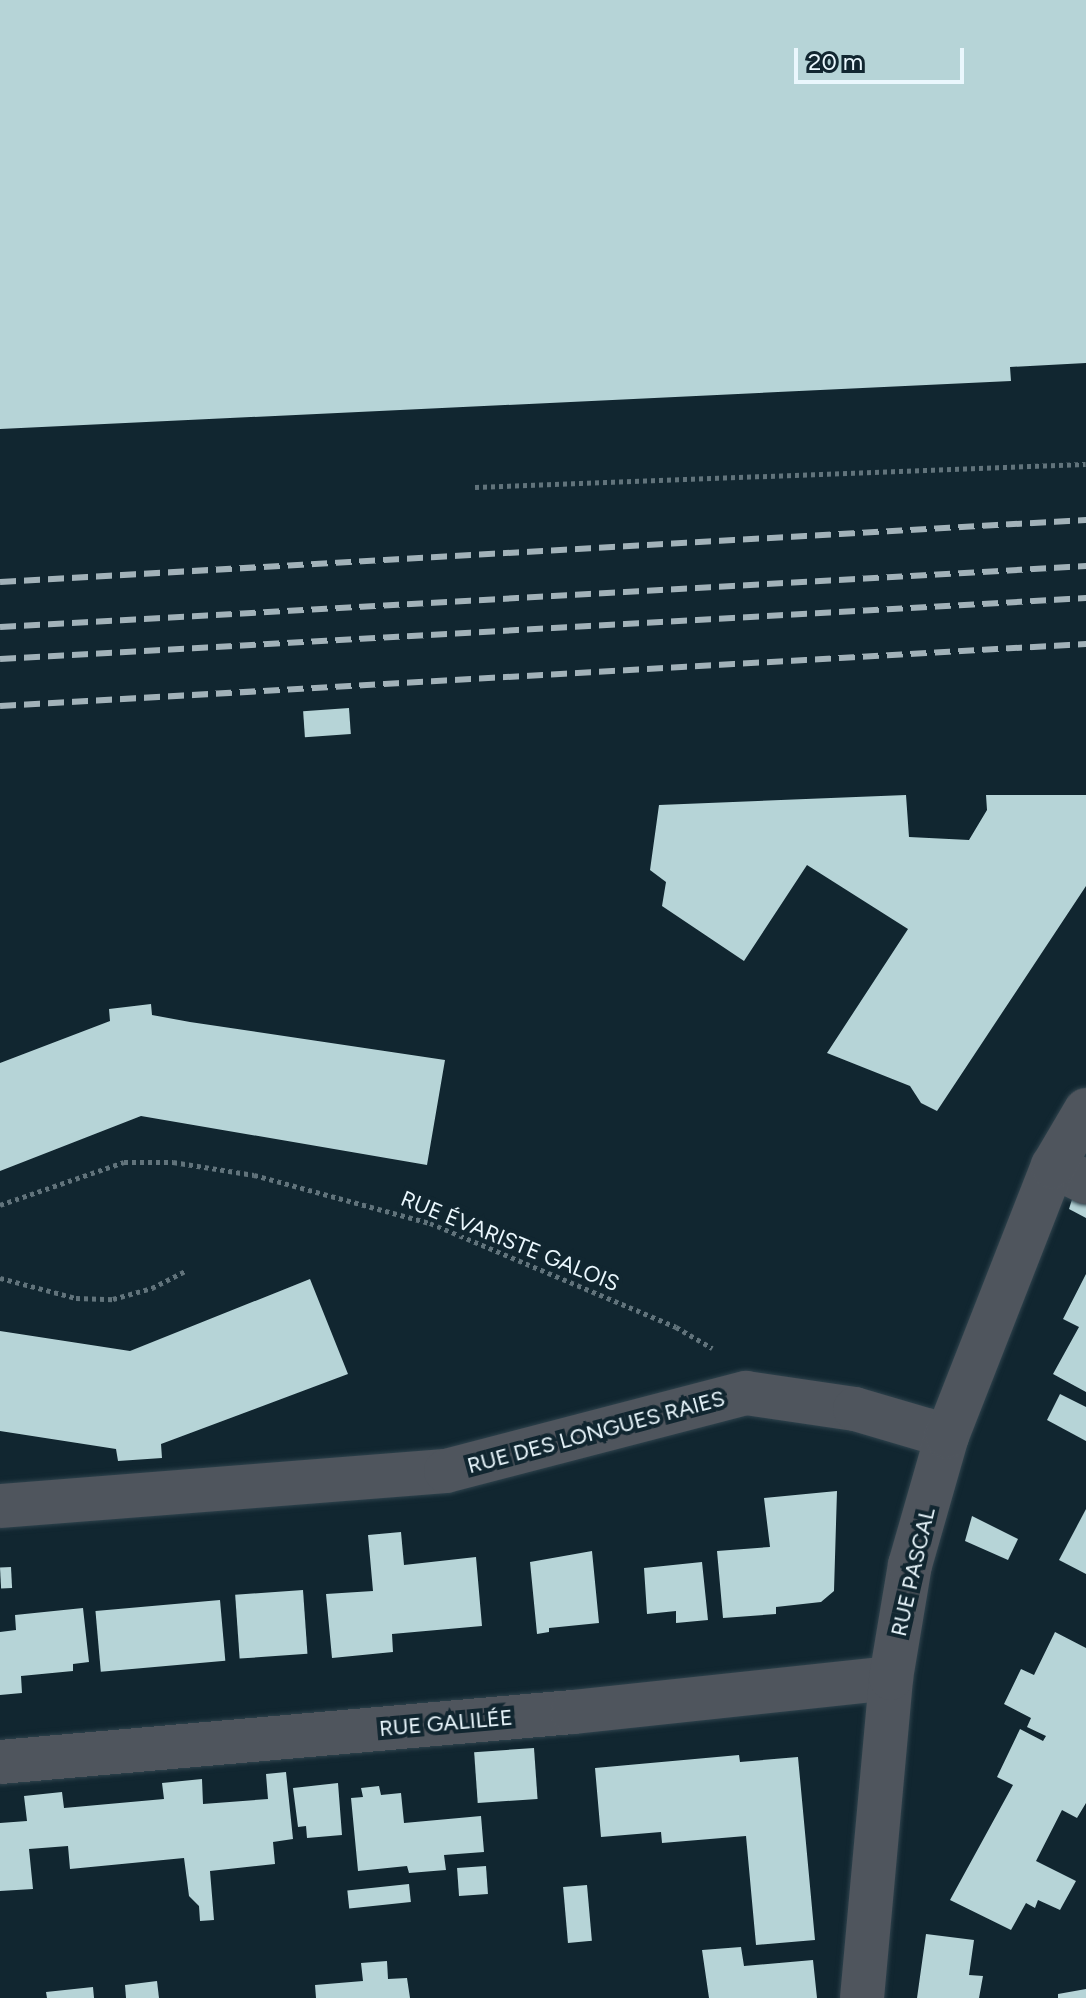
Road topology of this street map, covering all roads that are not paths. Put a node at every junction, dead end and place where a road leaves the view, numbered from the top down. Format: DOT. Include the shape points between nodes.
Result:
graph roads {
  1 [pos="1086,1110"];
  2 [pos="1070,1174"];
  3 [pos="947,1436"];
  4 [pos="0,1506"];
  5 [pos="891,1678"];
  6 [pos="0,1762"];
  7 [pos="862,1998"];
  1 -- 2 [label="street, RUE PASCAL"];
  2 -- 3 [label="street, RUE PASCAL"];
  3 -- 4 [label="street, RUE DES LONGUES RAIES" via="855,1409 746,1393 446,1471"];
  3 -- 5 [label="street, RUE PASCAL" via="910,1565"];
  5 -- 6 [label="street, RUE GALILÉE" via="573,1712"];
  5 -- 7 [label="street, RUE PASCAL"];
}
